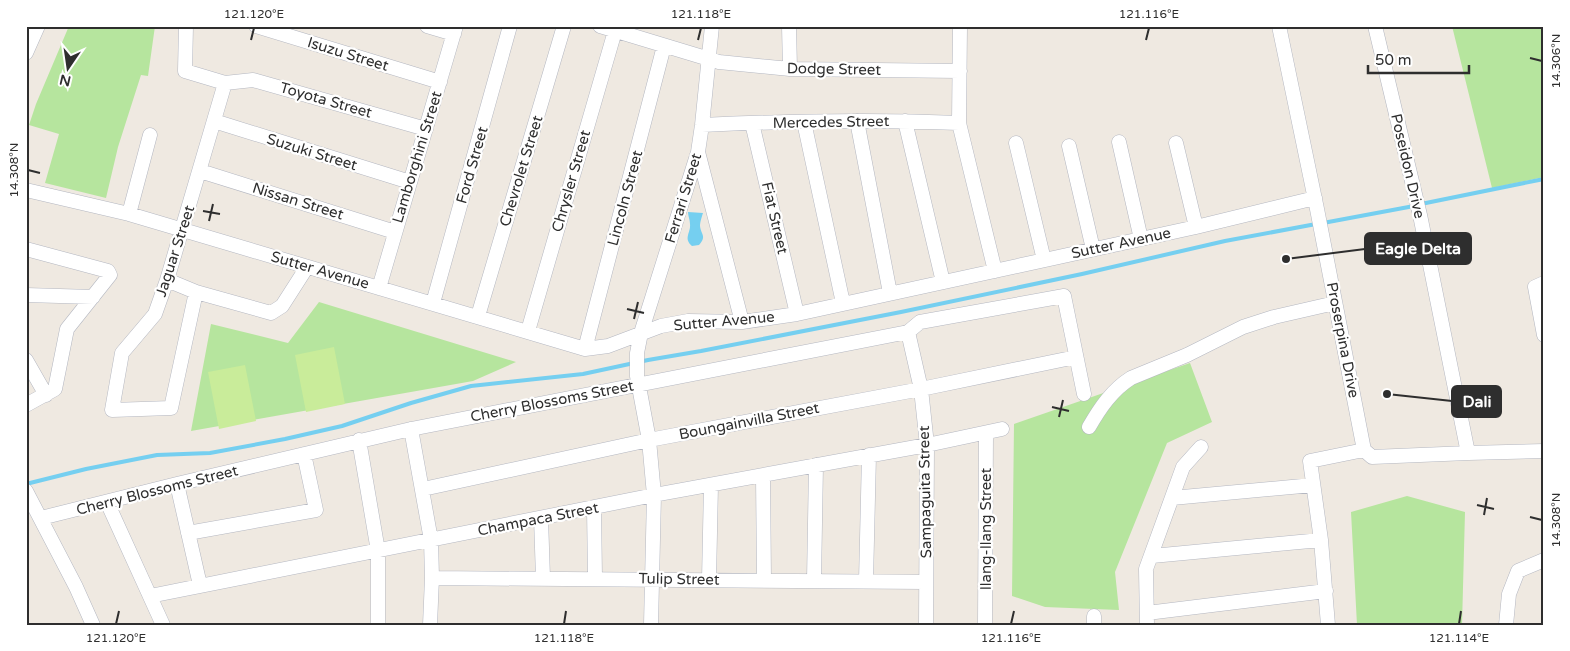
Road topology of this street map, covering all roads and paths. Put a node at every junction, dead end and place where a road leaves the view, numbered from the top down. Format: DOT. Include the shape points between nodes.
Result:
graph roads {
  1 [pos="38,26"];
  2 [pos="186,26"];
  3 [pos="256,26"];
  4 [pos="427,26"];
  5 [pos="510,26"];
  6 [pos="564,26"];
  7 [pos="600,26"];
  8 [pos="712,26"];
  9 [pos="789,26"];
  10 [pos="960,26"];
  11 [pos="1279,26"];
  12 [pos="1375,26"];
  13 [pos="455,30"];
  14 [pos="615,31"];
  15 [pos="664,46"];
  16 [pos="26,53"];
  17 [pos="708,59"];
  18 [pos="790,69"];
  19 [pos="960,71"];
  20 [pos="440,82"];
  21 [pos="225,83"];
  22 [pos="857,121"];
  23 [pos="905,121"];
  24 [pos="214,122"];
  25 [pos="804,122"];
  26 [pos="752,123"];
  27 [pos="959,123"];
  28 [pos="702,125"];
  29 [pos="426,129"];
  30 [pos="150,135"];
  31 [pos="1119,142"];
  32 [pos="1016,143"];
  33 [pos="1176,143"];
  34 [pos="1069,146"];
  35 [pos="698,152"];
  36 [pos="200,171"];
  37 [pos="410,182"];
  38 [pos="26,190"];
  39 [pos="1316,204"];
  40 [pos="129,214"];
  41 [pos="1196,227"];
  42 [pos="183,229"];
  43 [pos="395,232"];
  44 [pos="1141,239"];
  45 [pos="26,249"];
  46 [pos="1092,249"];
  47 [pos="1044,260"];
  48 [pos="307,267"];
  49 [pos="994,271"];
  50 [pos="167,280"];
  51 [pos="943,282"];
  52 [pos="1544,283"];
  53 [pos="379,288"];
  54 [pos="196,292"];
  55 [pos="890,294"];
  56 [pos="26,295"];
  57 [pos="94,297"];
  58 [pos="433,303"];
  59 [pos="843,303"];
  60 [pos="1335,303"];
  61 [pos="797,314"];
  62 [pos="478,316"];
  63 [pos="742,322"];
  64 [pos="528,332"];
  65 [pos="908,332"];
  66 [pos="641,333"];
  67 [pos="1544,335"];
  68 [pos="585,349"];
  69 [pos="1076,357"];
  70 [pos="26,360"];
  71 [pos="637,381"];
  72 [pos="920,389"];
  73 [pos="1084,394"];
  74 [pos="46,396"];
  75 [pos="26,405"];
  76 [pos="1089,427"];
  77 [pos="411,428"];
  78 [pos="1002,429"];
  79 [pos="986,433"];
  80 [pos="359,440"];
  81 [pos="649,440"];
  82 [pos="927,445"];
  83 [pos="1201,447"];
  84 [pos="1364,450"];
  85 [pos="1544,451"];
  86 [pos="1468,452"];
  87 [pos="304,454"];
  88 [pos="869,455"];
  89 [pos="816,465"];
  90 [pos="763,475"];
  91 [pos="178,484"];
  92 [pos="711,485"];
  93 [pos="1314,485"];
  94 [pos="423,489"];
  95 [pos="28,494"];
  96 [pos="654,495"];
  97 [pos="1172,498"];
  98 [pos="107,502"];
  99 [pos="594,507"];
  100 [pos="41,518"];
  101 [pos="541,518"];
  102 [pos="188,533"];
  103 [pos="431,540"];
  104 [pos="1321,540"];
  105 [pos="378,551"];
  106 [pos="1152,556"];
  107 [pos="1544,560"];
  108 [pos="432,578"];
  109 [pos="543,578"];
  110 [pos="595,578"];
  111 [pos="652,579"];
  112 [pos="709,580"];
  113 [pos="764,580"];
  114 [pos="814,581"];
  115 [pos="866,581"];
  116 [pos="926,582"];
  117 [pos="200,585"];
  118 [pos="1326,592"];
  119 [pos="150,596"];
  120 [pos="1147,619"];
  121 [pos="93,625"];
  122 [pos="163,625"];
  123 [pos="378,625"];
  124 [pos="430,625"];
  125 [pos="651,625"];
  126 [pos="926,625"];
  127 [pos="986,625"];
  128 [pos="1328,625"];
  129 [pos="1506,625"];
  1 -- 16 [label="street"];
  2 -- 21 [label="street" via="185,71"];
  3 -- 20 [label="street, Isuzu Street"];
  4 -- 13 [label="street"];
  5 -- 58 [label="street, Ford Street"];
  6 -- 62 [label="street, Chevrolet Street"];
  7 -- 14 [label="street, Dodge Street"];
  8 -- 17 [label="street, Ferrari Street"];
  9 -- 18 [label="street"];
  10 -- 19 [label="street"];
  11 -- 39 [label="street, Proserpina Drive"];
  12 -- 86 [label="street, Poseidon Drive" via="1420,215"];
  13 -- 20 [label="street, Lamborghini Street"];
  14 -- 15 [label="street, Dodge Street"];
  14 -- 64 [label="street, Chrysler Street"];
  15 -- 17 [label="street, Dodge Street"];
  15 -- 68 [label="street, Lincoln Street"];
  17 -- 18 [label="street, Dodge Street"];
  17 -- 28 [label="street, Ferrari Street"];
  18 -- 19 [label="street, Dodge Street"];
  19 -- 27 [label="street"];
  20 -- 29 [label="street, Lamborghini Street"];
  21 -- 24 [label="street, Jaguar Street"];
  21 -- 29 [label="street, Toyota Street" via="253,80"];
  22 -- 23 [label="street, Mercedes Street"];
  22 -- 25 [label="street, Mercedes Street"];
  22 -- 55 [label="street"];
  23 -- 27 [label="street, Mercedes Street"];
  23 -- 51 [label="street"];
  24 -- 36 [label="street, Jaguar Street"];
  24 -- 37 [label="street, Suzuki Street"];
  25 -- 26 [label="street, Mercedes Street"];
  25 -- 59 [label="street"];
  26 -- 28 [label="street, Mercedes Street"];
  26 -- 61 [label="street, Fiat Street"];
  27 -- 49 [label="street"];
  28 -- 35 [label="street, Ferrari Street"];
  29 -- 37 [label="street, Lamborghini Street"];
  30 -- 40 [label="street"];
  31 -- 44 [label="street"];
  32 -- 47 [label="street"];
  33 -- 41 [label="street"];
  34 -- 46 [label="street"];
  35 -- 63 [label="street"];
  35 -- 66 [label="street, Ferrari Street"];
  36 -- 42 [label="street, Jaguar Street"];
  36 -- 43 [label="street, Nissan Street"];
  37 -- 43 [label="street, Lamborghini Street"];
  38 -- 40 [label="street, Sutter Avenue"];
  39 -- 41 [label="street, Sutter Avenue"];
  39 -- 60 [label="street, Proserpina Drive"];
  40 -- 42 [label="street, Sutter Avenue"];
  41 -- 44 [label="street, Sutter Avenue"];
  42 -- 48 [label="street, Sutter Avenue"];
  42 -- 50 [label="street, Jaguar Street"];
  43 -- 53 [label="street, Lamborghini Street"];
  44 -- 46 [label="street, Sutter Avenue"];
  45 -- 57 [label="street" via="108,272 109,278"];
  46 -- 47 [label="street, Sutter Avenue"];
  47 -- 49 [label="street, Sutter Avenue"];
  48 -- 53 [label="street, Sutter Avenue"];
  48 -- 54 [label="street" via="282,306 271,313"];
  49 -- 51 [label="street, Sutter Avenue"];
  50 -- 54 [label="street"];
  50 -- 54 [label="street, Jaguar Street" via="154,314 122,353 112,410 171,408"];
  51 -- 55 [label="street, Sutter Avenue"];
  52 -- 67 [label="street" via="1535,287"];
  53 -- 58 [label="street, Sutter Avenue"];
  55 -- 59 [label="street, Sutter Avenue"];
  56 -- 57 [label="street"];
  57 -- 74 [label="street" via="67,329 55,389"];
  58 -- 62 [label="street, Sutter Avenue"];
  59 -- 61 [label="street, Sutter Avenue"];
  60 -- 76 [label="street" via="1243,328 1131,378 1103,404"];
  60 -- 84 [label="street, Proserpina Drive"];
  61 -- 63 [label="street, Sutter Avenue"];
  62 -- 64 [label="street, Sutter Avenue"];
  63 -- 66 [label="street, Sutter Avenue" via="688,321"];
  64 -- 68 [label="street, Sutter Avenue"];
  65 -- 69 [label="street, Cherry Blossoms Street" via="920,322 1064,296"];
  65 -- 71 [label="street, Cherry Blossoms Street"];
  65 -- 72 [label="street, Sampaguita Street"];
  66 -- 68 [label="street, Sutter Avenue" via="608,346"];
  66 -- 71 [label="street, Ferrari Street"];
  69 -- 72 [label="street, Boungainvilla Street"];
  69 -- 73 [label="street"];
  70 -- 74 [label="street"];
  71 -- 77 [label="street, Cherry Blossoms Street"];
  71 -- 81 [label="street, Ferrari Street"];
  72 -- 81 [label="street, Boungainvilla Street"];
  72 -- 82 [label="street, Sampaguita Street"];
  74 -- 75 [label="street"];
  77 -- 80 [label="street, Cherry Blossoms Street"];
  77 -- 94 [label="street"];
  78 -- 79 [label="street, Champaca Street"];
  79 -- 82 [label="street, Champaca Street"];
  79 -- 127 [label="street, Ilang-Ilang Street"];
  80 -- 87 [label="street, Cherry Blossoms Street"];
  80 -- 105 [label="street"];
  81 -- 94 [label="street, Boungainvilla Street"];
  81 -- 96 [label="street, Ferrari Street"];
  82 -- 88 [label="street, Champaca Street"];
  82 -- 116 [label="street, Sampaguita Street"];
  83 -- 97 [label="street" via="1183,467"];
  84 -- 86 [label="street" via="1372,457"];
  84 -- 93 [label="street" via="1310,461"];
  85 -- 86 [label="street"];
  87 -- 91 [label="street, Cherry Blossoms Street"];
  87 -- 102 [label="street" via="316,510"];
  88 -- 89 [label="street, Champaca Street"];
  88 -- 115 [label="street"];
  89 -- 90 [label="street, Champaca Street"];
  89 -- 114 [label="street"];
  90 -- 92 [label="street, Champaca Street"];
  90 -- 113 [label="street"];
  91 -- 98 [label="street, Cherry Blossoms Street"];
  91 -- 102 [label="street"];
  92 -- 96 [label="street, Champaca Street"];
  92 -- 112 [label="street"];
  93 -- 97 [label="street"];
  93 -- 104 [label="street"];
  94 -- 103 [label="street"];
  95 -- 100 [label="street"];
  96 -- 99 [label="street, Champaca Street"];
  96 -- 111 [label="street, Ferrari Street"];
  97 -- 106 [label="street"];
  98 -- 100 [label="street, Cherry Blossoms Street"];
  98 -- 119 [label="street"];
  99 -- 101 [label="street, Champaca Street"];
  99 -- 110 [label="street"];
  100 -- 121 [label="street"];
  101 -- 103 [label="street, Champaca Street"];
  101 -- 109 [label="street"];
  102 -- 117 [label="street"];
  103 -- 105 [label="street, Champaca Street"];
  103 -- 108 [label="street"];
  104 -- 106 [label="street"];
  104 -- 118 [label="street"];
  105 -- 117 [label="street, Champaca Street"];
  105 -- 123 [label="street"];
  106 -- 120 [label="street" via="1146,569"];
  107 -- 129 [label="street" via="1518,571 1509,594"];
  108 -- 109 [label="street, Tulip Street"];
  108 -- 124 [label="street"];
  109 -- 110 [label="street, Tulip Street"];
  110 -- 111 [label="street, Tulip Street"];
  111 -- 112 [label="street, Tulip Street"];
  111 -- 125 [label="street, Ferrari Street"];
  112 -- 113 [label="street, Tulip Street"];
  113 -- 114 [label="street, Tulip Street"];
  114 -- 115 [label="street, Tulip Street"];
  115 -- 116 [label="street, Tulip Street"];
  116 -- 126 [label="street, Sampaguita Street"];
  117 -- 119 [label="street, Champaca Street"];
  118 -- 120 [label="street"];
  118 -- 128 [label="street"];
  119 -- 122 [label="street"];
}
